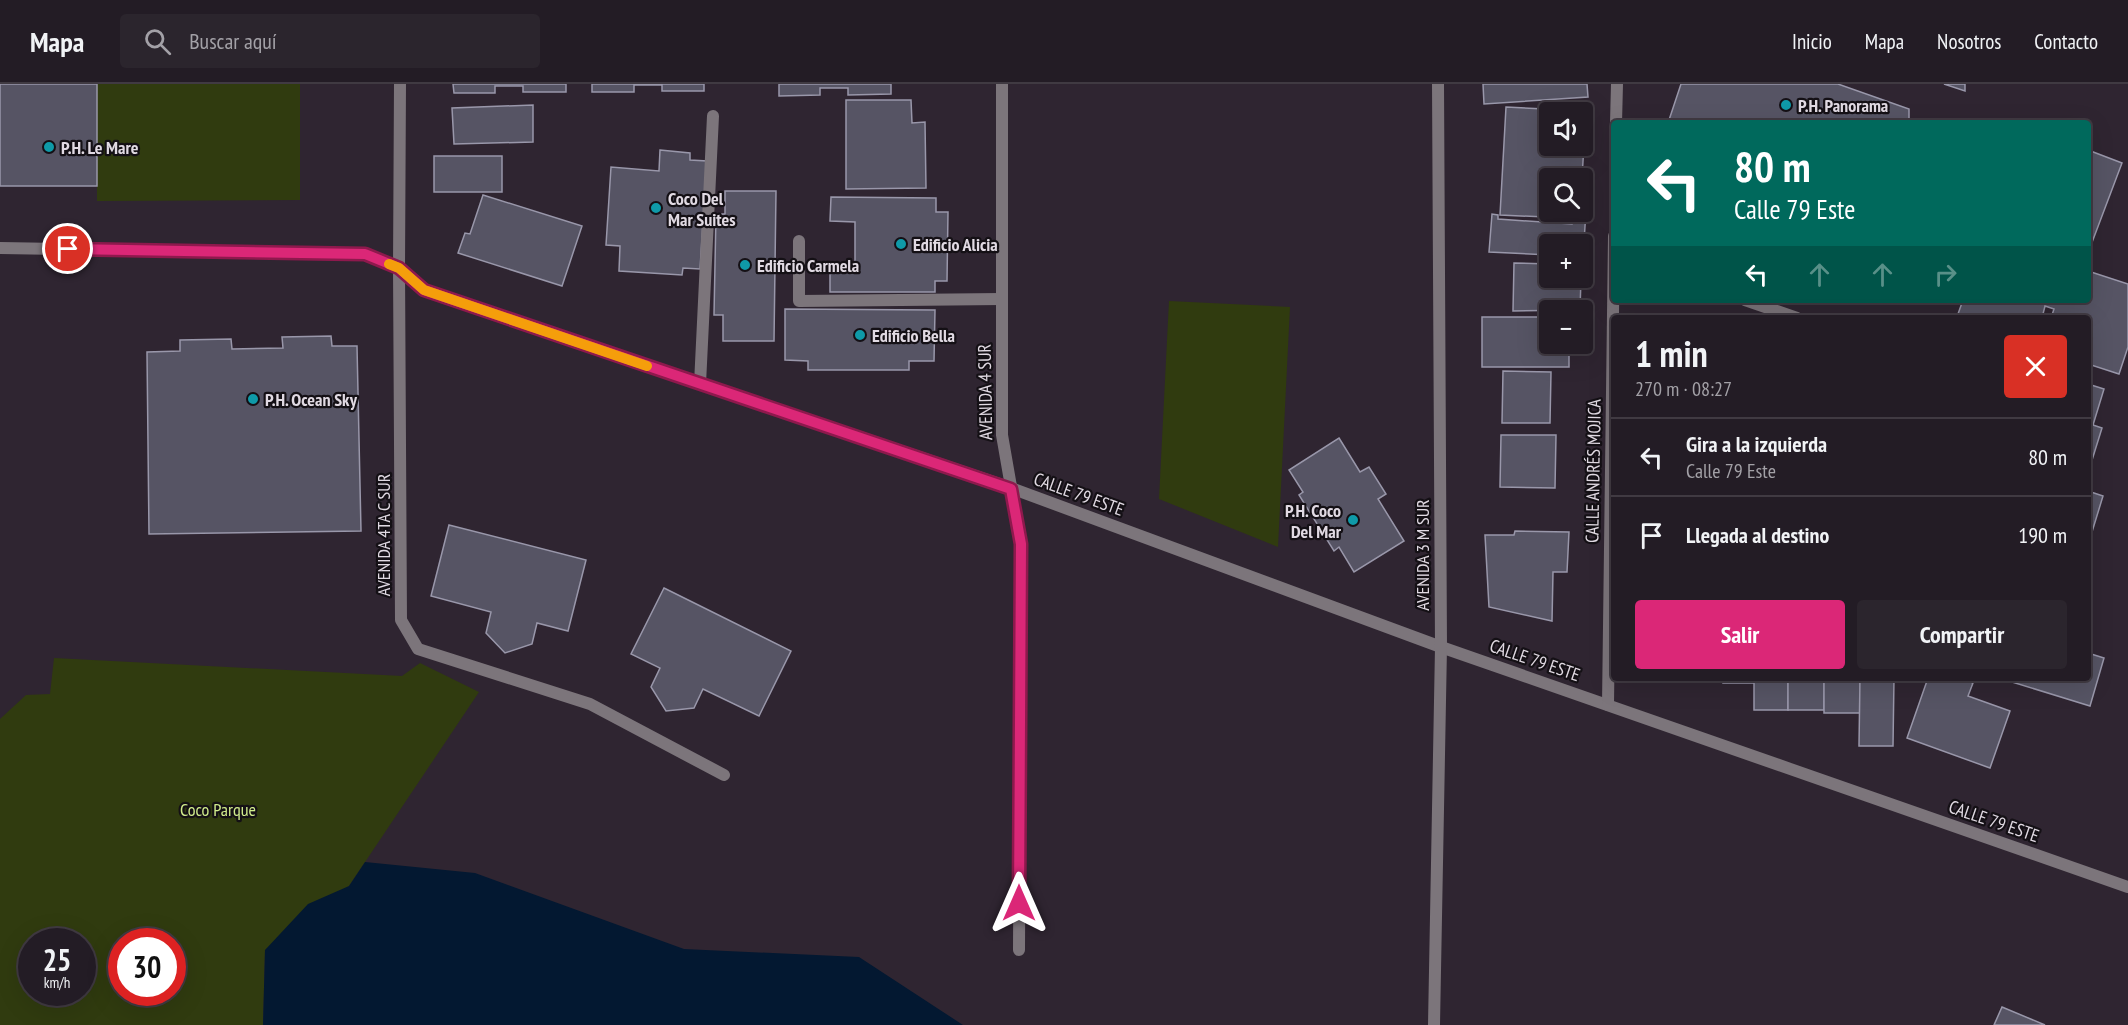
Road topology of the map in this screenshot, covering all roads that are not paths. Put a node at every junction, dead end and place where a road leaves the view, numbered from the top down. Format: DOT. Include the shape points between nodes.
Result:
graph roads {
  1 [pos="400,84"];
  2 [pos="1002,84"];
  3 [pos="1438,84"];
  4 [pos="1617,84"];
  5 [pos="713,116"];
  6 [pos="1616,120"];
  7 [pos="799,241"];
  8 [pos="0,248"];
  9 [pos="399,268"];
  10 [pos="1002,299"];
  11 [pos="1754,303"];
  12 [pos="1788,315"];
  13 [pos="700,384"];
  14 [pos="1011,489"];
  15 [pos="1611,582"];
  16 [pos="1441,647"];
  17 [pos="1608,705"];
  18 [pos="724,775"];
  19 [pos="2128,887"];
  20 [pos="1019,950"];
  21 [pos="1434,1025"];
  1 -- 9 [label="street, AVENIDA 4TA C SUR"];
  2 -- 10 [label="street, AVENIDA 4 SUR"];
  3 -- 16 [label="street, AVENIDA 3 M SUR"];
  4 -- 6 [label="street"];
  5 -- 13 [label="street"];
  7 -- 10 [label="street" via="799,301"];
  8 -- 9 [label="street, CALLE 79 ESTE" via="365,254"];
  9 -- 13 [label="street, CALLE 79 ESTE" via="424,290"];
  9 -- 18 [label="street, AVENIDA 4TA C SUR" via="401,620 418,649 590,704"];
  10 -- 14 [label="street, AVENIDA 4 SUR" via="1002,435"];
  11 -- 12 [label="street"];
  13 -- 14 [label="street, CALLE 79 ESTE"];
  14 -- 16 [label="street, CALLE 79 ESTE"];
  14 -- 20 [label="street, AVENIDA 4 SUR" via="1021,544"];
  15 -- 17 [label="street, CALLE ANDRÉS MOJICA"];
  16 -- 17 [label="street, CALLE 79 ESTE"];
  16 -- 21 [label="street, AVENIDA 3 M SUR"];
  17 -- 19 [label="street, CALLE 79 ESTE"];
}
